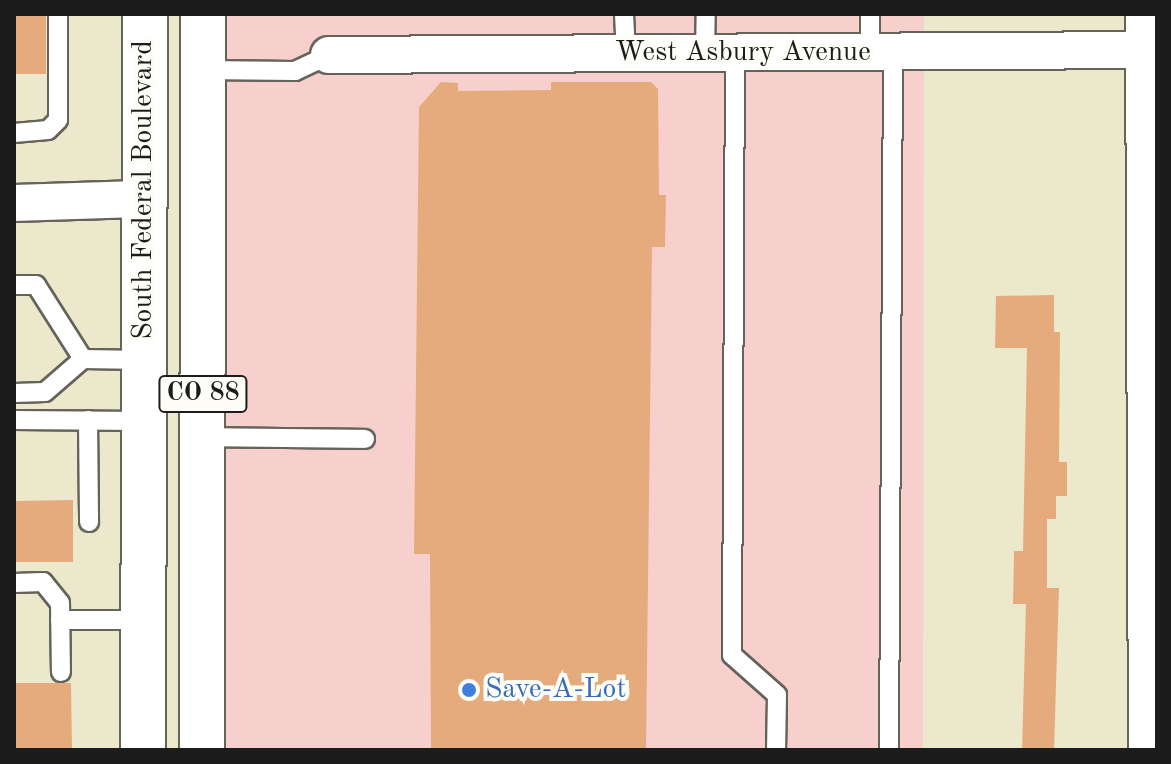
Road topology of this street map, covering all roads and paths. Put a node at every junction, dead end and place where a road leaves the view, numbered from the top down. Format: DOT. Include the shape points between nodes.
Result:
graph roads {
  1 [pos="58,14"];
  2 [pos="145,14"];
  3 [pos="203,14"];
  4 [pos="624,14"];
  5 [pos="706,14"];
  6 [pos="870,14"];
  7 [pos="1144,14"];
  8 [pos="1150,50"];
  9 [pos="881,52"];
  10 [pos="720,53"];
  11 [pos="626,54"];
  12 [pos="329,55"];
  13 [pos="203,70"];
  14 [pos="14,133"];
  15 [pos="144,199"];
  16 [pos="14,203"];
  17 [pos="14,285"];
  18 [pos="83,359"];
  19 [pos="143,360"];
  20 [pos="14,393"];
  21 [pos="14,420"];
  22 [pos="88,420"];
  23 [pos="143,421"];
  24 [pos="203,437"];
  25 [pos="365,439"];
  26 [pos="89,522"];
  27 [pos="14,583"];
  28 [pos="60,620"];
  29 [pos="144,620"];
  30 [pos="61,672"];
  31 [pos="143,750"];
  32 [pos="202,750"];
  33 [pos="776,750"];
  34 [pos="889,750"];
  35 [pos="1147,750"];
  1 -- 14 [label="lane" via="58,120 48,130"];
  2 -- 15 [label="main road, South Federal Boulevard / CO 88"];
  3 -- 13 [label="main road, CO 88"];
  4 -- 11 [label="lane"];
  5 -- 10 [label="lane"];
  6 -- 9 [label="lane"];
  7 -- 8 [label="street"];
  8 -- 9 [label="street, West Asbury Avenue"];
  8 -- 35 [label="street"];
  9 -- 10 [label="street, West Asbury Avenue"];
  9 -- 34 [label="lane"];
  10 -- 11 [label="street, West Asbury Avenue"];
  10 -- 33 [label="lane" via="732,655 777,695"];
  11 -- 12 [label="street, West Asbury Avenue"];
  12 -- 13 [label="lane" via="295,71"];
  13 -- 24 [label="main road, CO 88"];
  15 -- 16 [label="street"];
  15 -- 19 [label="main road, South Federal Boulevard / CO 88"];
  17 -- 18 [label="lane" via="36,285"];
  18 -- 19 [label="lane"];
  18 -- 20 [label="lane" via="45,392"];
  19 -- 23 [label="main road, South Federal Boulevard / CO 88"];
  21 -- 22 [label="lane"];
  22 -- 23 [label="lane"];
  22 -- 26 [label="lane"];
  23 -- 29 [label="main road, South Federal Boulevard / CO 88"];
  24 -- 25 [label="lane"];
  24 -- 32 [label="main road, CO 88"];
  27 -- 28 [label="lane" via="43,582 60,603"];
  28 -- 29 [label="lane"];
  28 -- 30 [label="lane"];
  29 -- 31 [label="main road, South Federal Boulevard / CO 88"];
}
